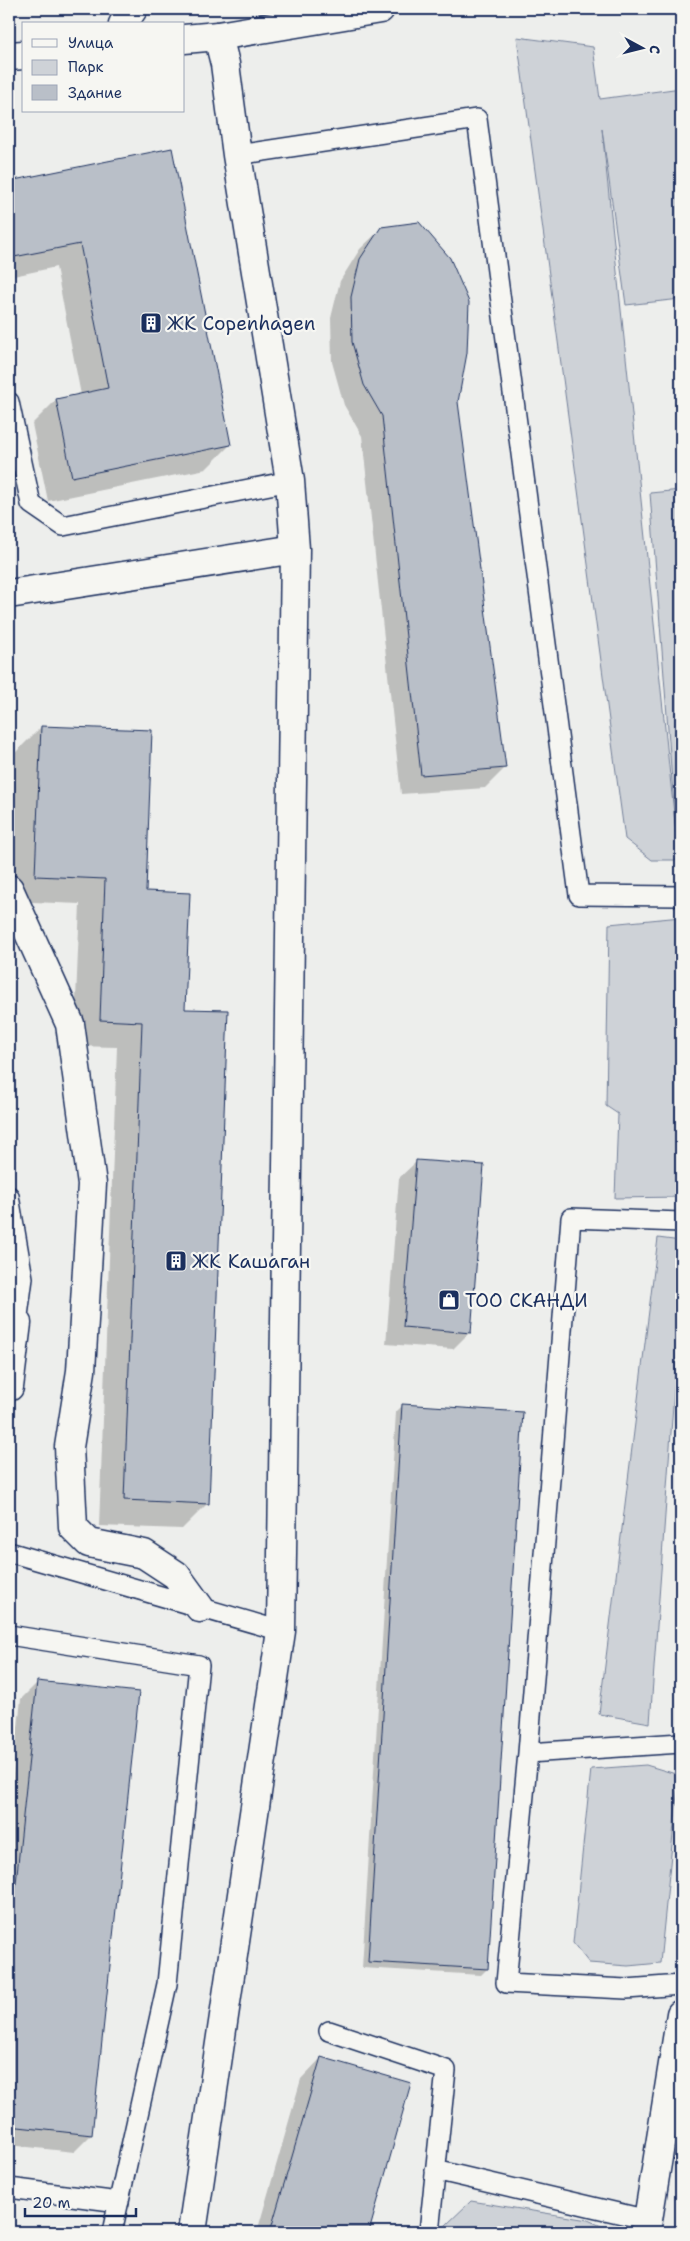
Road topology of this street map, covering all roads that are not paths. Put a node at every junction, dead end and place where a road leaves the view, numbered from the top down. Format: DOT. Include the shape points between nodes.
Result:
graph roads {
  1 [pos="133,9"];
  2 [pos="380,9"];
  3 [pos="124,22"];
  4 [pos="218,36"];
  5 [pos="185,39"];
  6 [pos="22,55"];
  7 [pos="9,56"];
  8 [pos="237,155"];
  9 [pos="9,402"];
  10 [pos="290,480"];
  11 [pos="295,549"];
  12 [pos="9,594"];
  13 [pos="9,889"];
  14 [pos="681,896"];
  15 [pos="9,1196"];
  16 [pos="681,1222"];
  17 [pos="13,1324"];
  18 [pos="9,1387"];
  19 [pos="9,1552"];
  20 [pos="200,1608"];
  21 [pos="281,1631"];
  22 [pos="9,1635"];
  23 [pos="681,1743"];
  24 [pos="528,1753"];
  25 [pos="681,1985"];
  26 [pos="681,2014"];
  27 [pos="329,2030"];
  28 [pos="435,2170"];
  29 [pos="9,2188"];
  30 [pos="119,2202"];
  31 [pos="647,2226"];
  32 [pos="112,2232"];
  33 [pos="192,2232"];
  34 [pos="429,2232"];
  1 -- 3 [label="street"];
  2 -- 4 [label="street"];
  4 -- 5 [label="street"];
  4 -- 8 [label="street"];
  6 -- 7 [label="street"];
  8 -- 10 [label="street"];
  8 -- 14 [label="lane" via="476,119 578,895"];
  9 -- 10 [label="lane" via="31,504 63,526"];
  10 -- 11 [label="street"];
  11 -- 12 [label="street"];
  11 -- 21 [label="street"];
  13 -- 20 [label="street" via="70,1024 92,1184 81,1370 69,1447 73,1527 89,1542 144,1554 176,1575"];
  15 -- 17 [label="lane" via="24,1278"];
  16 -- 24 [label="lane" via="571,1218"];
  17 -- 18 [label="street"];
  19 -- 20 [label="lane"];
  20 -- 21 [label="lane"];
  21 -- 33 [label="street"];
  22 -- 30 [label="lane" via="199,1665 167,1984"];
  23 -- 24 [label="lane"];
  24 -- 25 [label="lane" via="506,1983 626,1989"];
  26 -- 31 [label="street"];
  27 -- 28 [label="lane" via="446,2070"];
  28 -- 31 [label="lane"];
  28 -- 34 [label="lane"];
  29 -- 30 [label="lane"];
  30 -- 32 [label="lane"];
}
